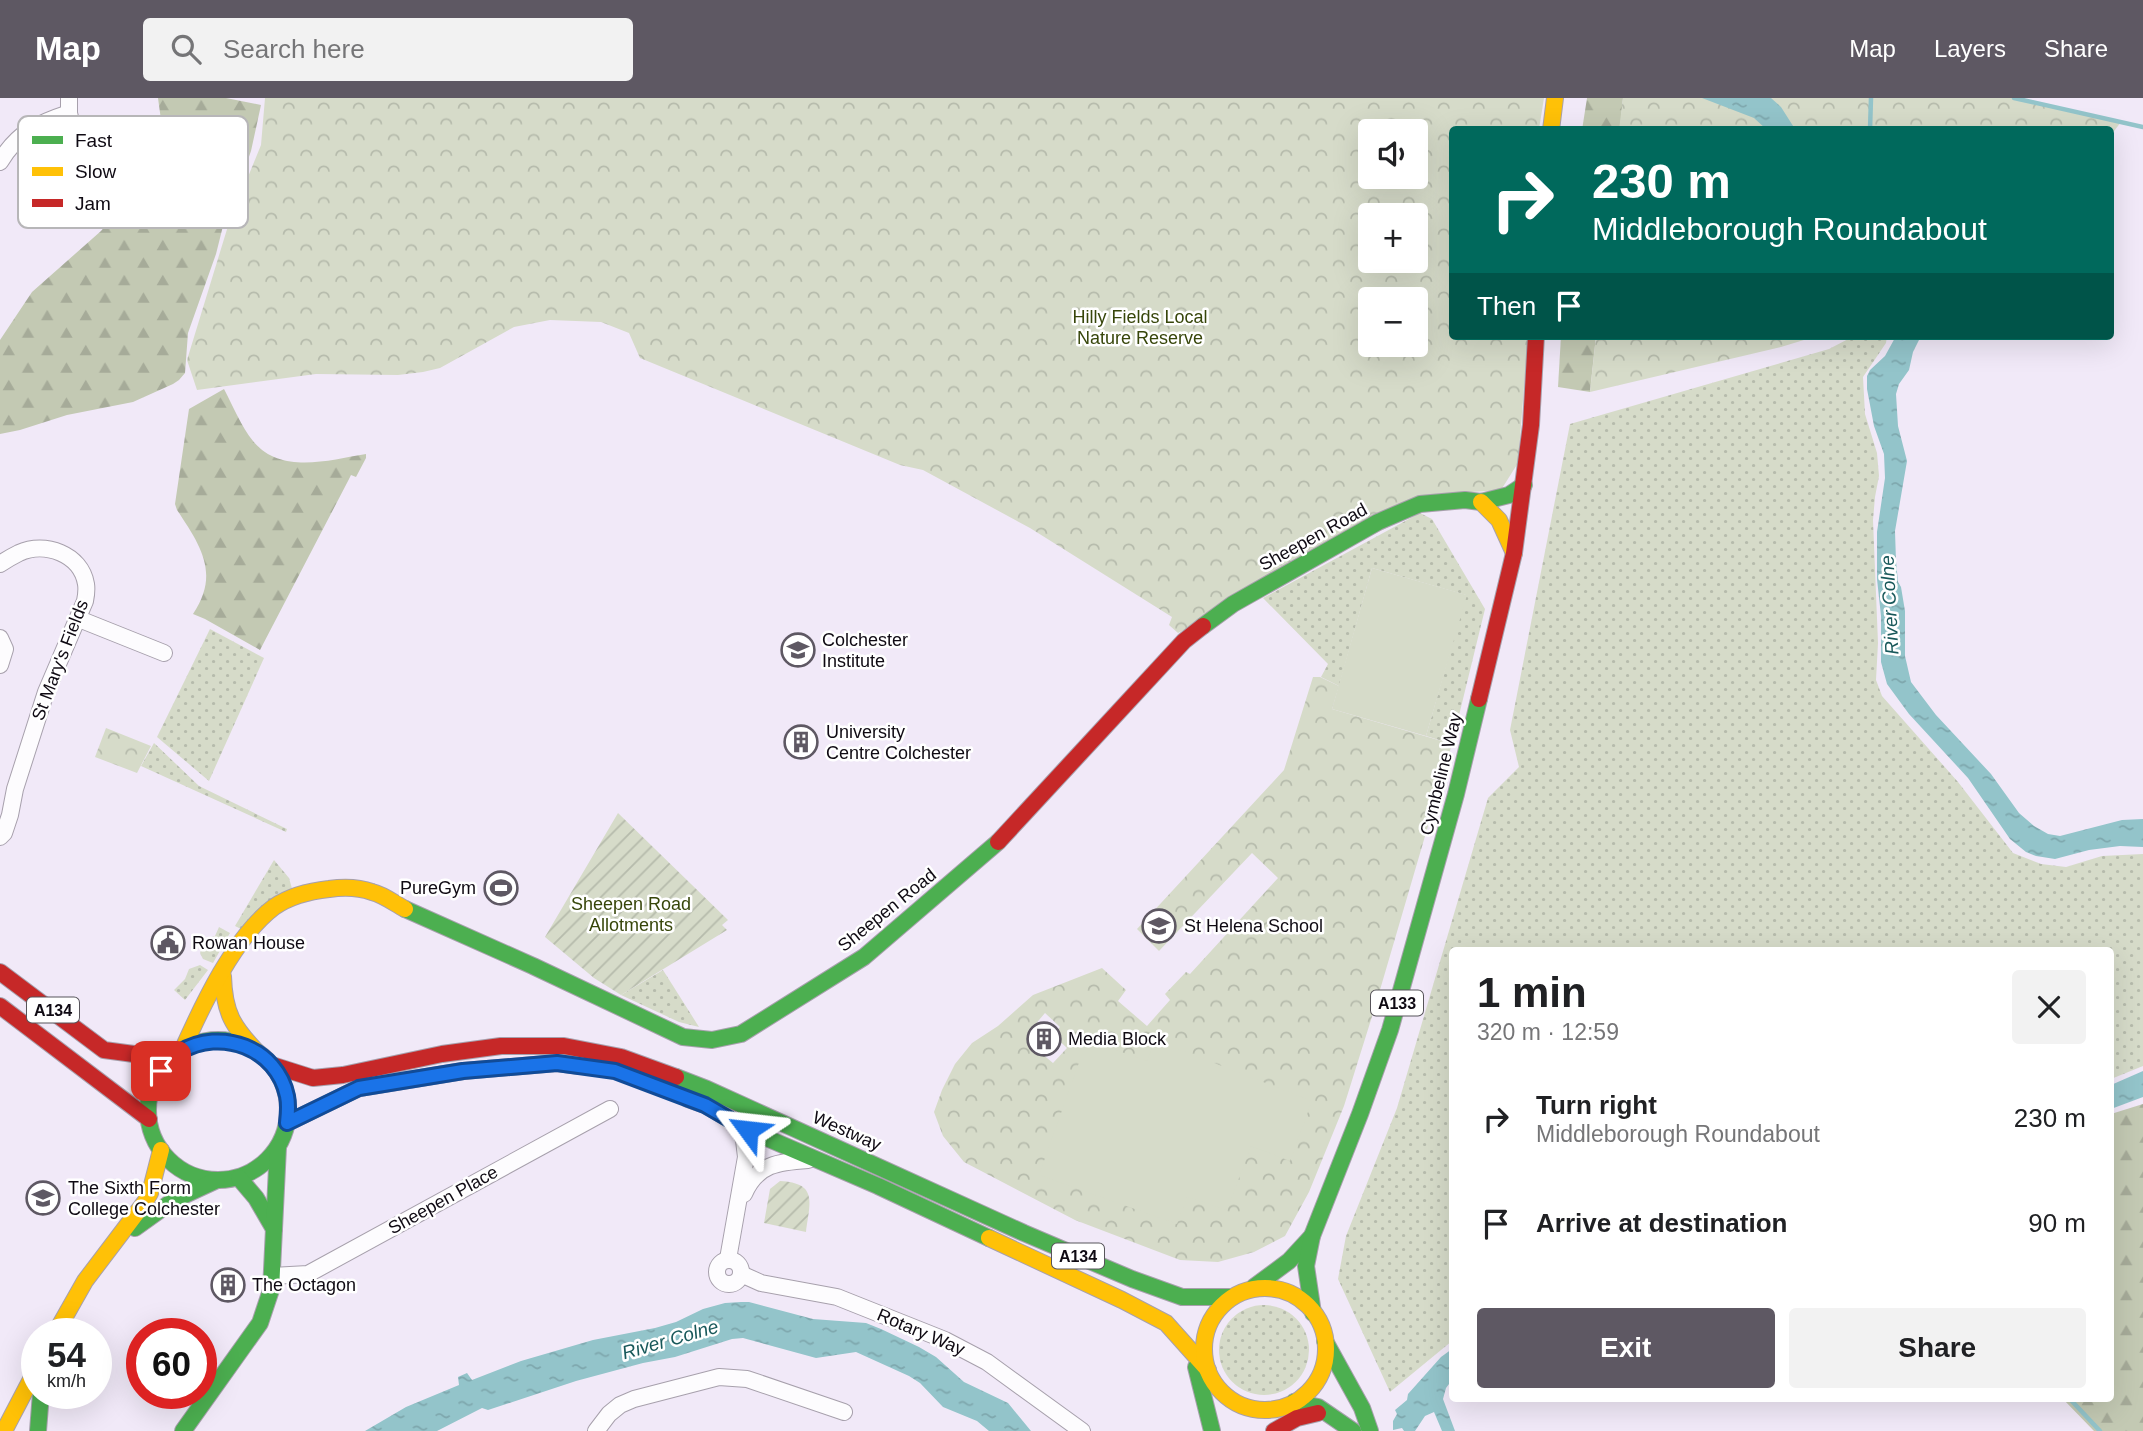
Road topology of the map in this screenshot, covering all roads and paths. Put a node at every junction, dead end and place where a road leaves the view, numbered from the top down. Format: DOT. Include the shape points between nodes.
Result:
graph roads {
  1 [pos="1555,98"];
  2 [pos="69,106"];
  3 [pos="52,116"];
  4 [pos="1552,126"];
  5 [pos="18,139"];
  6 [pos="0,162"];
  7 [pos="1536,340"];
  8 [pos="1524,485"];
  9 [pos="1481,502"];
  10 [pos="1514,553"];
  11 [pos="0,564"];
  12 [pos="79,619"];
  13 [pos="0,638"];
  14 [pos="164,653"];
  15 [pos="0,665"];
  16 [pos="0,837"];
  17 [pos="0,972"];
  18 [pos="223,973"];
  19 [pos="0,1006"];
  20 [pos="258,1053"];
  21 [pos="177,1055"];
  22 [pos="272,1065"];
  23 [pos="627,1076"];
  24 [pos="679,1096"];
  25 [pos="610,1109"];
  26 [pos="149,1119"];
  27 [pos="287,1123"];
  28 [pos="737,1123"];
  29 [pos="278,1147"];
  30 [pos="161,1150"];
  31 [pos="814,1159"];
  32 [pos="239,1178"];
  33 [pos="217,1180"];
  34 [pos="738,1206"];
  35 [pos="274,1229"];
  36 [pos="1312,1236"];
  37 [pos="111,1247"];
  38 [pos="272,1276"];
  39 [pos="1254,1287"];
  40 [pos="1232,1297"];
  41 [pos="1313,1313"];
  42 [pos="63,1318"];
  43 [pos="1325,1341"];
  44 [pos="1188,1347"];
  45 [pos="1208,1370"];
  46 [pos="1219,1389"];
  47 [pos="21,1397"];
  48 [pos="18,1403"];
  49 [pos="1288,1404"];
  50 [pos="40,1409"];
  51 [pos="844,1412"];
  52 [pos="1329,1414"];
  53 [pos="0,1416"];
  54 [pos="4,1431"];
  55 [pos="38,1431"];
  56 [pos="183,1431"];
  57 [pos="596,1431"];
  58 [pos="1082,1431"];
  59 [pos="1213,1431"];
  60 [pos="1259,1431"];
  61 [pos="1274,1431"];
  62 [pos="1353,1431"];
  63 [pos="1370,1431"];
  1 -- 4 [label="main road"];
  2 -- 3 [label="street"];
  5 -- 6 [label="street"];
  7 -- 8 [label="main road, Cymbeline Way / A133"];
  8 -- 9 [label="main road, Sheepen Road" via="1509,495"];
  8 -- 10 [label="main road, Cymbeline Way / A133"];
  9 -- 10 [label="main road" via="1499,520"];
  9 -- 18 [label="main road, Sheepen Road" via="1420,504 1378,522 1229,607 1184,641 997,843 864,957 741,1034 712,1040 683,1037 366,891 330,888 273,908 246,935"];
  10 -- 36 [label="main road, Cymbeline Way / A133" via="1451,816 1390,1030"];
  11 -- 12 [label="street, St Mary's Fields" via="21,552 42,548 67,556 77,565 86,586"];
  12 -- 14 [label="street" via="141,636"];
  12 -- 16 [label="street, St Mary's Fields" via="46,692"];
  13 -- 15 [label="street" via="5,649"];
  17 -- 21 [label="main road, A134" via="104,1050"];
  18 -- 20 [label="main road" via="223,1003 234,1030"];
  18 -- 21 [label="main road, Sheepen Road"];
  19 -- 26 [label="main road, A134"];
  20 -- 21 [label="main road, A134" via="223,1040 207,1041"];
  20 -- 22 [label="main road, A134"];
  21 -- 26 [label="main road, A134" via="153,1085"];
  22 -- 27 [label="main road, A134" via="286,1094"];
  22 -- 40 [label="main road, Westway / A134" via="313,1078 501,1045 564,1046 621,1056 706,1089 1132,1279 1182,1297"];
  23 -- 27 [label="main road" via="557,1063 412,1078 359,1088"];
  24 -- 28 [label="main road, A134"];
  25 -- 38 [label="street, Sheepen Place" via="308,1274"];
  26 -- 30 [label="main road, A134"];
  27 -- 29 [label="main road, A134"];
  28 -- 31 [label="main road, A134"];
  28 -- 34 [label="street" via="746,1157"];
  29 -- 32 [label="main road, A134" via="262,1165"];
  29 -- 35 [label="main road"];
  30 -- 33 [label="main road, A134" via="184,1172"];
  30 -- 37 [label="main road" via="150,1193"];
  31 -- 34 [label="street" via="760,1171"];
  31 -- 44 [label="main road, A134" via="1122,1300 1166,1323"];
  32 -- 33 [label="main road, A134"];
  32 -- 35 [label="main road" via="257,1198"];
  33 -- 37 [label="main road" via="174,1200"];
  34 -- 58 [label="street, Rotary Way" via="729,1257 717,1268 719,1280 730,1284 741,1274 761,1283 837,1297 946,1340 987,1362"];
  35 -- 38 [label="main road"];
  36 -- 39 [label="main road, A133" via="1289,1261"];
  36 -- 41 [label="main road, A133" via="1306,1266"];
  37 -- 42 [label="main road"];
  38 -- 56 [label="main road" via="260,1323"];
  39 -- 40 [label="main road, A134"];
  39 -- 41 [label="main road" via="1288,1293"];
  40 -- 45 [label="main road, A134" via="1206,1332"];
  41 -- 43 [label="main road"];
  43 -- 49 [label="main road" via="1317,1379"];
  43 -- 63 [label="main road"];
  44 -- 45 [label="main road, A134"];
  44 -- 59 [label="main road"];
  45 -- 46 [label="main road, A134"];
  46 -- 49 [label="main road, A134" via="1249,1408 1267,1410"];
  46 -- 59 [label="main road"];
  47 -- 48 [label="main road"];
  48 -- 53 [label="main road"];
  48 -- 54 [label="main road"];
  49 -- 52 [label="main road, A134" via="1318,1407"];
  49 -- 60 [label="main road"];
  50 -- 55 [label="main road"];
  51 -- 57 [label="street" via="747,1379 719,1377 620,1405"];
  52 -- 61 [label="main road" via="1297,1418"];
  52 -- 62 [label="main road, A134"];
}
